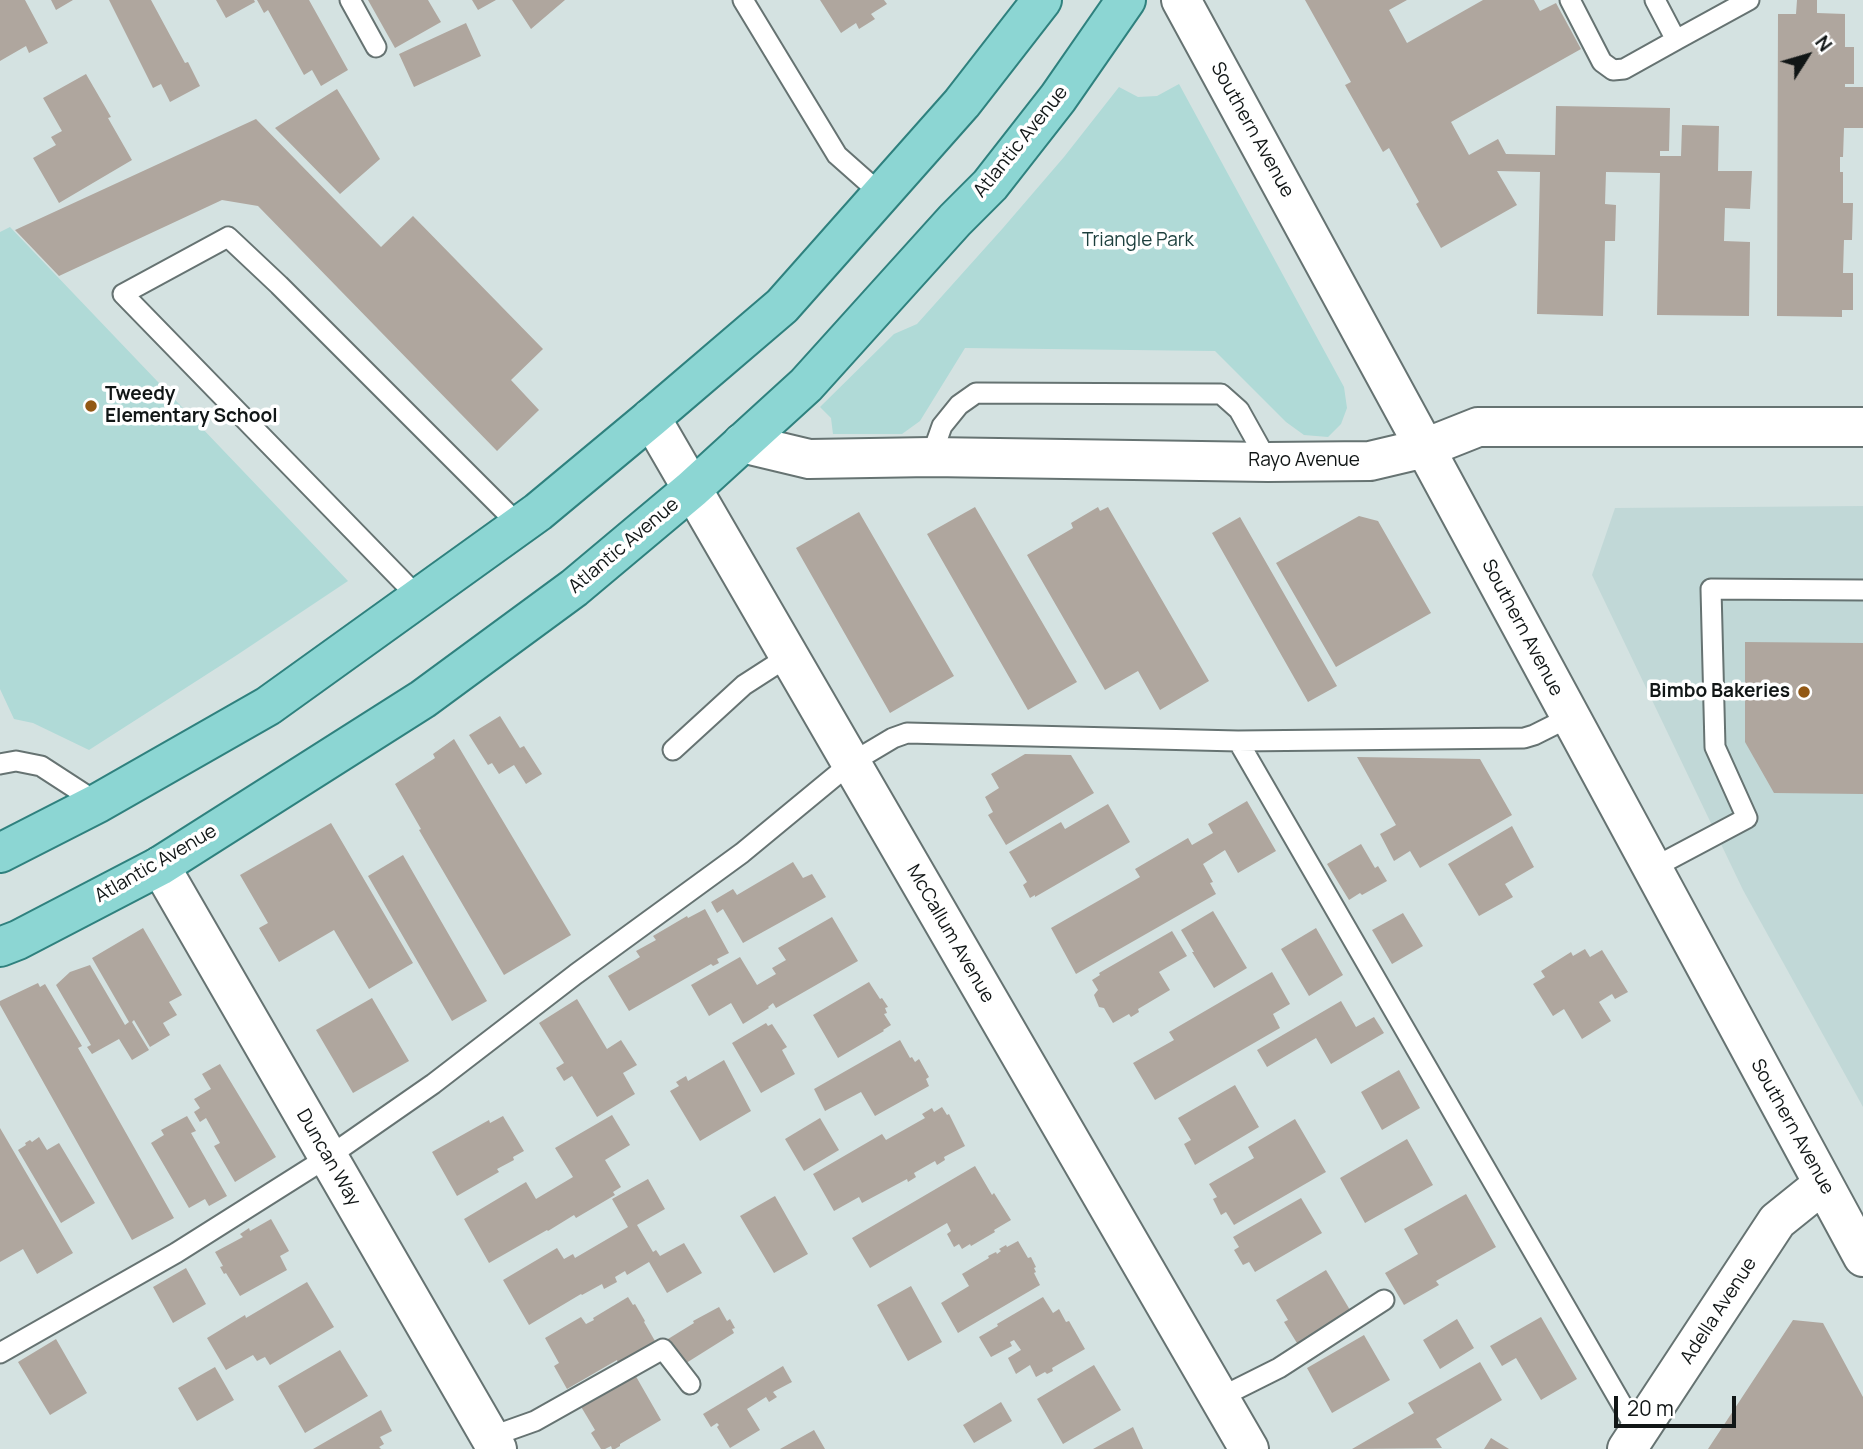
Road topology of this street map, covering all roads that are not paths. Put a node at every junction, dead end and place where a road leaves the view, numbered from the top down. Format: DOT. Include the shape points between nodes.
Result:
graph roads {
  1 [pos="350,0"];
  2 [pos="743,0"];
  3 [pos="1042,0"];
  4 [pos="1126,0"];
  5 [pos="1181,0"];
  6 [pos="1570,0"];
  7 [pos="1654,0"];
  8 [pos="1749,0"];
  9 [pos="1676,40"];
  10 [pos="376,47"];
  11 [pos="881,194"];
  12 [pos="651,418"];
  13 [pos="1863,427"];
  14 [pos="742,443"];
  15 [pos="1425,448"];
  16 [pos="931,457"];
  17 [pos="1268,462"];
  18 [pos="692,489"];
  19 [pos="519,525"];
  20 [pos="1863,590"];
  21 [pos="418,597"];
  22 [pos="789,656"];
  23 [pos="1570,717"];
  24 [pos="1238,741"];
  25 [pos="673,750"];
  26 [pos="851,763"];
  27 [pos="0,764"];
  28 [pos="98,803"];
  29 [pos="0,853"];
  30 [pos="160,866"];
  31 [pos="1651,869"];
  32 [pos="0,947"];
  33 [pos="328,1157"];
  34 [pos="1823,1184"];
  35 [pos="1863,1257"];
  36 [pos="1384,1300"];
  37 [pos="0,1353"];
  38 [pos="690,1384"];
  39 [pos="1219,1398"];
  40 [pos="493,1443"];
  41 [pos="1638,1444"];
  42 [pos="1249,1449"];
  1 -- 10 [label="lane"];
  2 -- 11 [label="lane" via="836,155"];
  3 -- 11 [label="main road" via="962,103"];
  4 -- 14 [label="main road, Atlantic Avenue" via="1059,98 990,185 806,385"];
  5 -- 15 [label="street, Southern Avenue"];
  6 -- 9 [label="lane" via="1602,62 1612,70 1624,69"];
  7 -- 9 [label="lane"];
  8 -- 9 [label="lane"];
  11 -- 12 [label="main road" via="782,306"];
  12 -- 18 [label="street, McCallum Avenue"];
  12 -- 19 [label="main road"];
  13 -- 15 [label="street, Rayo Avenue" via="1478,427"];
  14 -- 16 [label="street, Rayo Avenue" via="808,458"];
  14 -- 18 [label="main road, Atlantic Avenue"];
  15 -- 17 [label="street, Rayo Avenue" via="1370,461"];
  15 -- 23 [label="street, Southern Avenue"];
  16 -- 17 [label="street, Rayo Avenue"];
  16 -- 17 [label="lane" via="942,426 976,393 1221,394 1239,410"];
  18 -- 22 [label="street, McCallum Avenue"];
  18 -- 30 [label="main road, Atlantic Avenue" via="574,588 422,699"];
  19 -- 21 [label="main road"];
  19 -- 21 [label="lane" via="228,237 123,294"];
  20 -- 31 [label="lane" via="1711,590 1715,747 1747,818"];
  21 -- 28 [label="main road" via="268,706"];
  22 -- 25 [label="lane" via="744,685"];
  22 -- 26 [label="street, McCallum Avenue"];
  23 -- 24 [label="lane" via="1524,738"];
  23 -- 31 [label="street, Southern Avenue"];
  24 -- 26 [label="lane" via="907,733 892,737"];
  24 -- 41 [label="lane"];
  26 -- 33 [label="lane" via="742,853"];
  26 -- 39 [label="street, McCallum Avenue"];
  27 -- 28 [label="lane" via="16,761 41,766"];
  28 -- 29 [label="main road"];
  30 -- 32 [label="main road, Atlantic Avenue"];
  30 -- 33 [label="street, Duncan Way"];
  31 -- 34 [label="street, Southern Avenue"];
  33 -- 37 [label="lane" via="176,1253"];
  33 -- 40 [label="street, Duncan Way"];
  34 -- 35 [label="street, Southern Avenue"];
  34 -- 41 [label="street, Adella Avenue" via="1777,1221"];
  36 -- 39 [label="lane" via="1279,1368"];
  38 -- 40 [label="lane" via="663,1349"];
  39 -- 42 [label="street, McCallum Avenue"];
}
